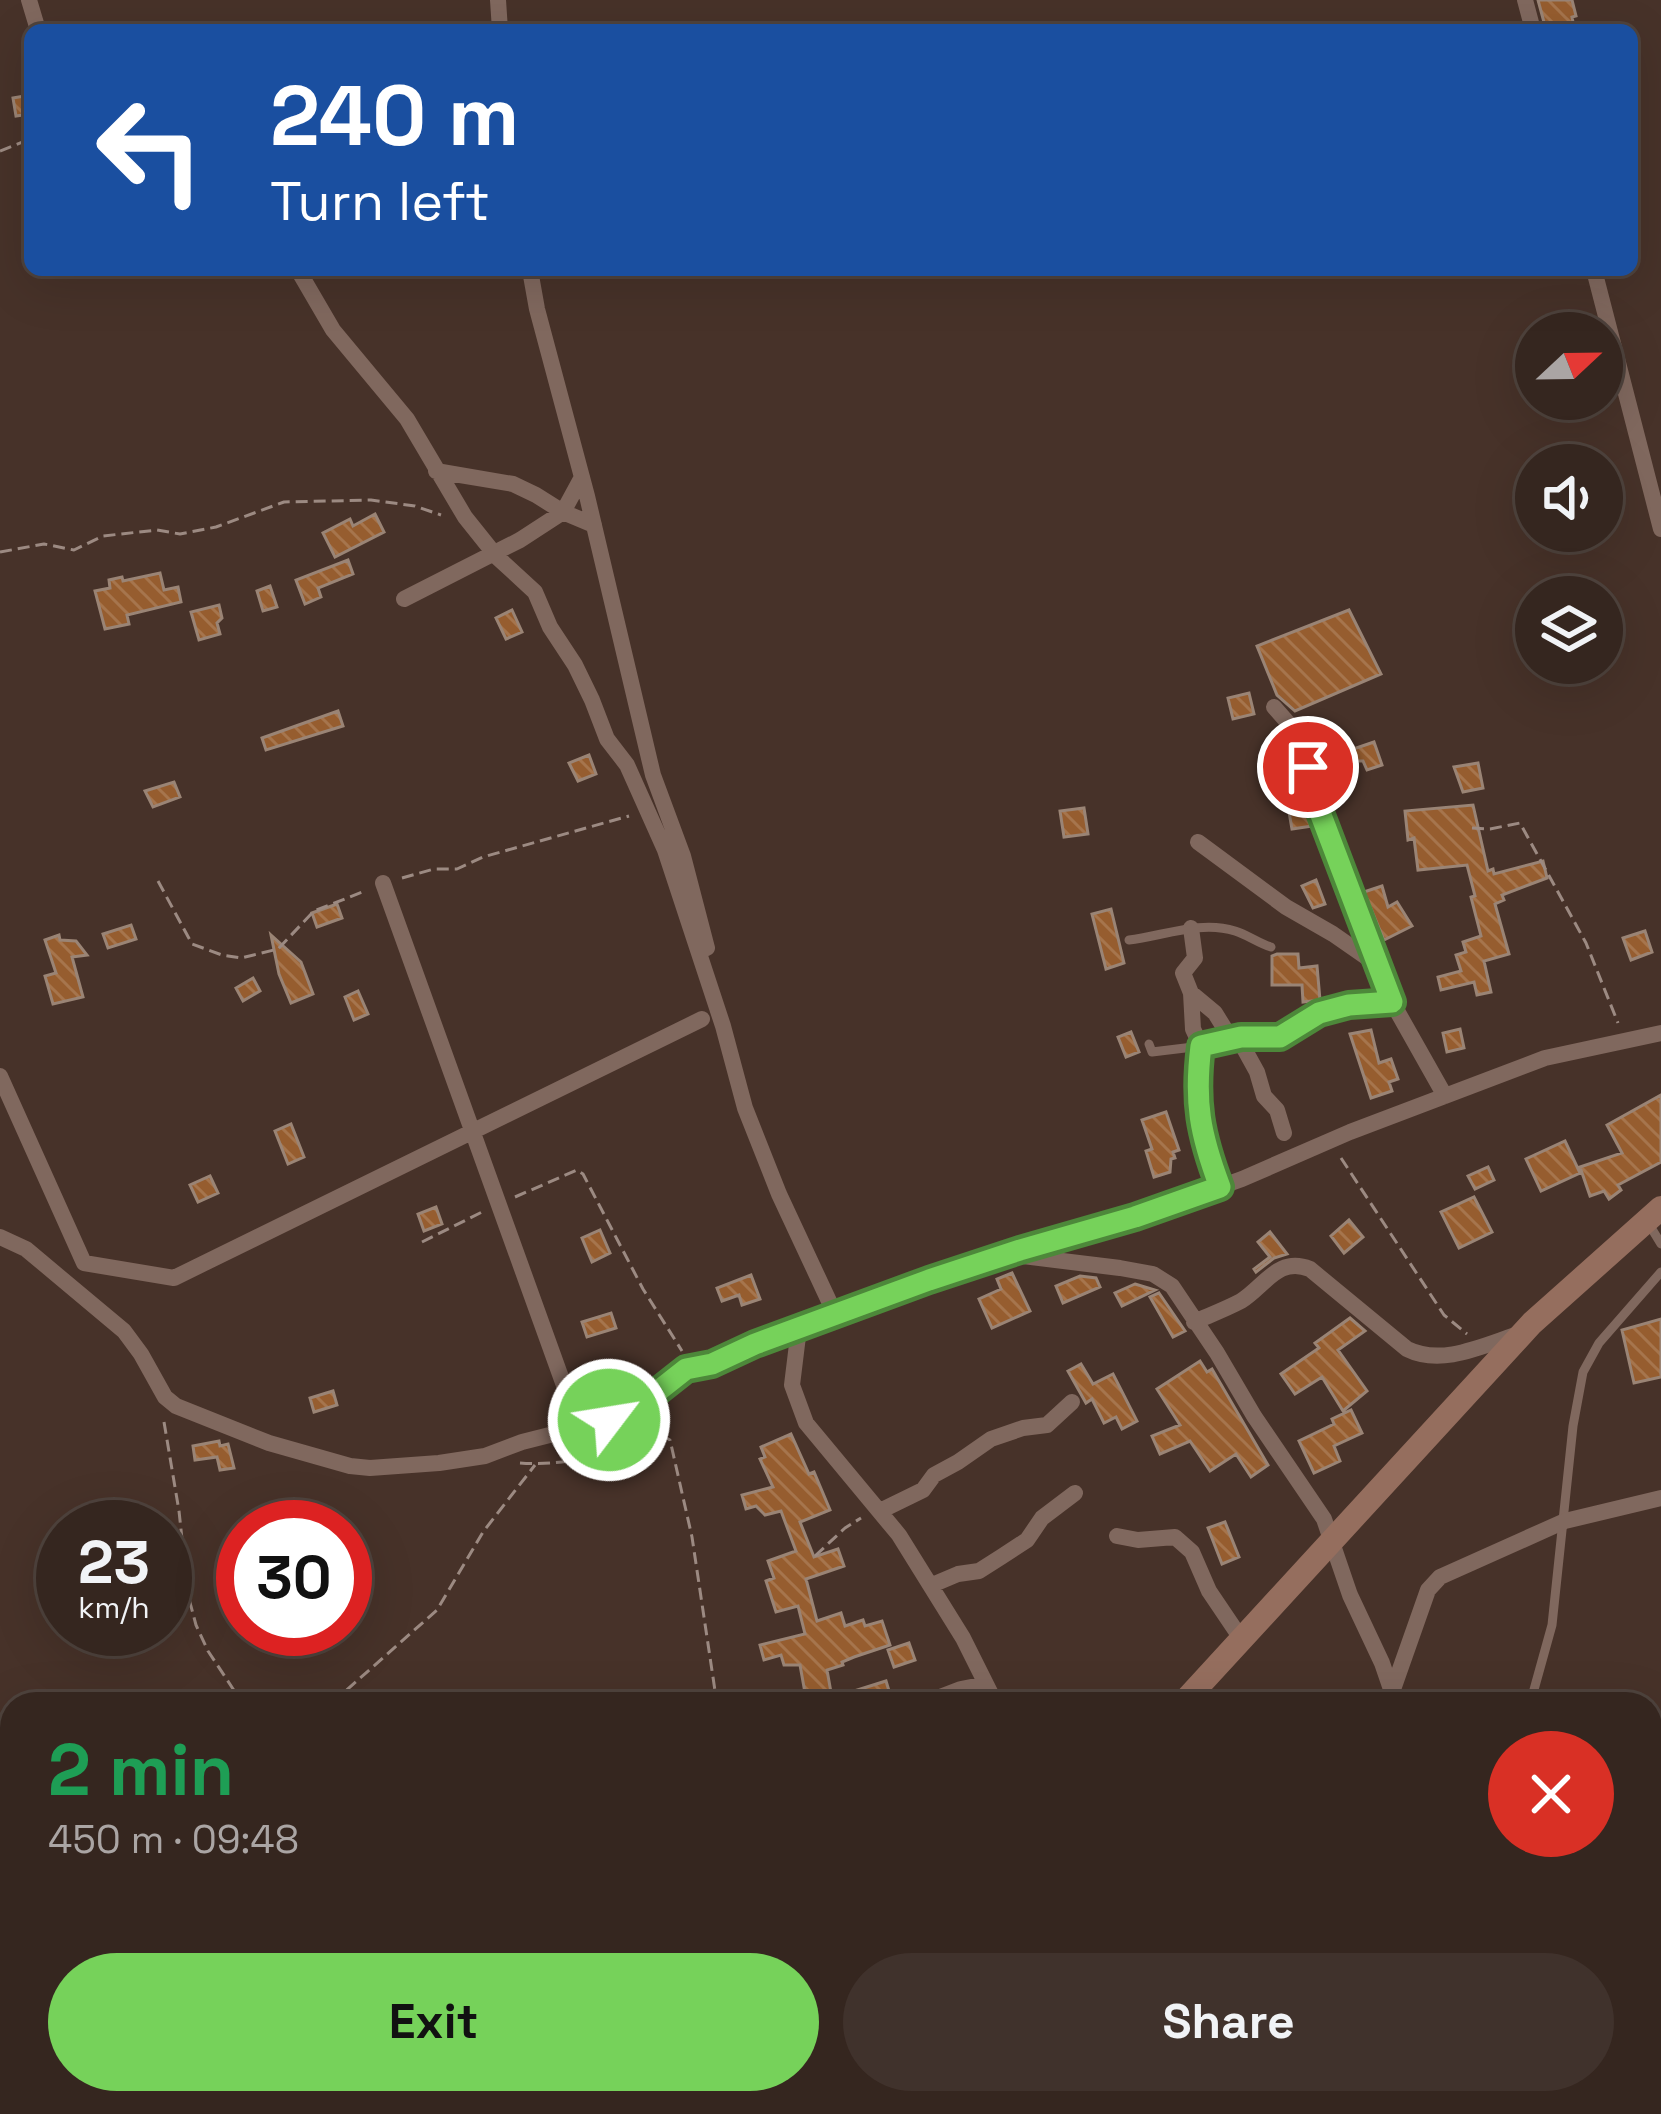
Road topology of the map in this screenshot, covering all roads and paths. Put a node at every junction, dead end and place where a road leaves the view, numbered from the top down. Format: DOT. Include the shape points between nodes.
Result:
graph roads {
  1 [pos="302,276"];
  2 [pos="531,276"];
  3 [pos="1596,276"];
  4 [pos="436,471"];
  5 [pos="582,477"];
  6 [pos="563,512"];
  7 [pos="594,525"];
  8 [pos="471,526"];
  9 [pos="1661,529"];
  10 [pos="0,552"];
  11 [pos="494,553"];
  12 [pos="404,599"];
  13 [pos="1274,707"];
  14 [pos="1472,828"];
  15 [pos="1198,842"];
  16 [pos="383,883"];
  17 [pos="1191,928"];
  18 [pos="1129,940"];
  19 [pos="1271,947"];
  20 [pos="1378,966"];
  21 [pos="1191,993"];
  22 [pos="1392,1002"];
  23 [pos="702,1019"];
  24 [pos="723,1026"];
  25 [pos="1661,1034"];
  26 [pos="1234,1039"];
  27 [pos="1626,1041"];
  28 [pos="1149,1044"];
  29 [pos="1201,1046"];
  30 [pos="0,1076"];
  31 [pos="1445,1096"];
  32 [pos="1284,1133"];
  33 [pos="473,1134"];
  34 [pos="1330,1141"];
  35 [pos="1220,1187"];
  36 [pos="498,1204"];
  37 [pos="1654,1215"];
  38 [pos="0,1237"];
  39 [pos="422,1242"];
  40 [pos="1661,1244"];
  41 [pos="1007,1254"];
  42 [pos="1661,1272"];
  43 [pos="836,1314"];
  44 [pos="1194,1322"];
  45 [pos="799,1328"];
  46 [pos="1522,1333"];
  47 [pos="1487,1344"];
  48 [pos="693,1367"];
  49 [pos="158,1384"];
  50 [pos="1072,1402"];
  51 [pos="574,1416"];
  52 [pos="524,1463"];
  53 [pos="536,1464"];
  54 [pos="1075,1493"];
  55 [pos="1661,1498"];
  56 [pos="879,1510"];
  57 [pos="1565,1521"];
  58 [pos="1117,1536"];
  59 [pos="1332,1540"];
  60 [pos="815,1556"];
  61 [pos="932,1585"];
  62 [pos="1246,1634"];
  63 [pos="986,1684"];
  64 [pos="236,1692"];
  65 [pos="343,1692"];
  66 [pos="715,1692"];
  67 [pos="953,1692"];
  68 [pos="990,1692"];
  69 [pos="1193,1692"];
  70 [pos="1390,1692"];
  71 [pos="1395,1692"];
  72 [pos="1533,1692"];
  1 -- 4 [label="street"];
  2 -- 5 [label="street"];
  3 -- 9 [label="street"];
  4 -- 6 [label="street" via="513,484"];
  4 -- 8 [label="street"];
  5 -- 6 [label="street"];
  5 -- 7 [label="street"];
  6 -- 7 [label="street"];
  6 -- 11 [label="street"];
  7 -- 24 [label="street" via="652,775 683,856"];
  8 -- 10 [label="path" via="415,506 309,500 180,534 157,530 104,536 74,550 44,544"];
  8 -- 11 [label="street"];
  11 -- 12 [label="street"];
  11 -- 24 [label="street" via="535,592 627,765 665,850"];
  13 -- 20 [label="street" via="1304,740 1313,794"];
  14 -- 27 [label="path" via="1521,824 1586,943"];
  15 -- 20 [label="street"];
  16 -- 33 [label="street"];
  17 -- 18 [label="lane"];
  17 -- 19 [label="lane" via="1236,931"];
  17 -- 21 [label="street" via="1195,958 1184,973"];
  20 -- 22 [label="street"];
  21 -- 26 [label="street"];
  21 -- 29 [label="street"];
  22 -- 26 [label="lane" via="1319,1013 1280,1037"];
  22 -- 31 [label="street"];
  23 -- 33 [label="street"];
  24 -- 43 [label="street" via="745,1108"];
  25 -- 27 [label="street"];
  26 -- 29 [label="lane"];
  26 -- 32 [label="street"];
  27 -- 31 [label="street" via="1545,1058"];
  28 -- 29 [label="lane" via="1152,1052"];
  29 -- 35 [label="street" via="1196,1089"];
  30 -- 33 [label="street" via="83,1263 174,1278"];
  31 -- 34 [label="street"];
  33 -- 36 [label="street"];
  34 -- 35 [label="street"];
  34 -- 47 [label="path" via="1444,1315"];
  35 -- 41 [label="street"];
  36 -- 39 [label="path"];
  36 -- 48 [label="path" via="584,1174"];
  36 -- 51 [label="street"];
  37 -- 40 [label="lane"];
  37 -- 46 [label="street"];
  38 -- 49 [label="street" via="124,1331"];
  41 -- 43 [label="street"];
  41 -- 44 [label="street" via="1153,1274 1172,1286"];
  42 -- 57 [label="lane" via="1583,1372"];
  43 -- 45 [label="street"];
  44 -- 47 [label="street" via="1249,1296 1277,1270 1300,1265 1423,1357"];
  44 -- 59 [label="street"];
  45 -- 48 [label="street"];
  45 -- 56 [label="street" via="792,1384 806,1424"];
  46 -- 47 [label="street"];
  46 -- 59 [label="street"];
  48 -- 49 [label="street" via="594,1425 464,1460 370,1468 304,1455 204,1418 176,1406"];
  49 -- 64 [label="path" via="188,1595 208,1651"];
  50 -- 56 [label="street" via="1047,1425 991,1439 934,1474 923,1490"];
  52 -- 53 [label="path"];
  53 -- 65 [label="path" via="437,1610"];
  53 -- 66 [label="path" via="596,1457 661,1435 670,1440"];
  54 -- 61 [label="street" via="1001,1557"];
  55 -- 57 [label="street"];
  56 -- 60 [label="path"];
  56 -- 61 [label="street"];
  57 -- 71 [label="street" via="1434,1581"];
  57 -- 72 [label="lane" via="1552,1625"];
  58 -- 62 [label="street" via="1174,1537 1192,1552 1236,1631"];
  59 -- 62 [label="street"];
  59 -- 70 [label="street"];
  61 -- 63 [label="street"];
  62 -- 69 [label="street"];
  63 -- 67 [label="street"];
  63 -- 68 [label="street"];
}
